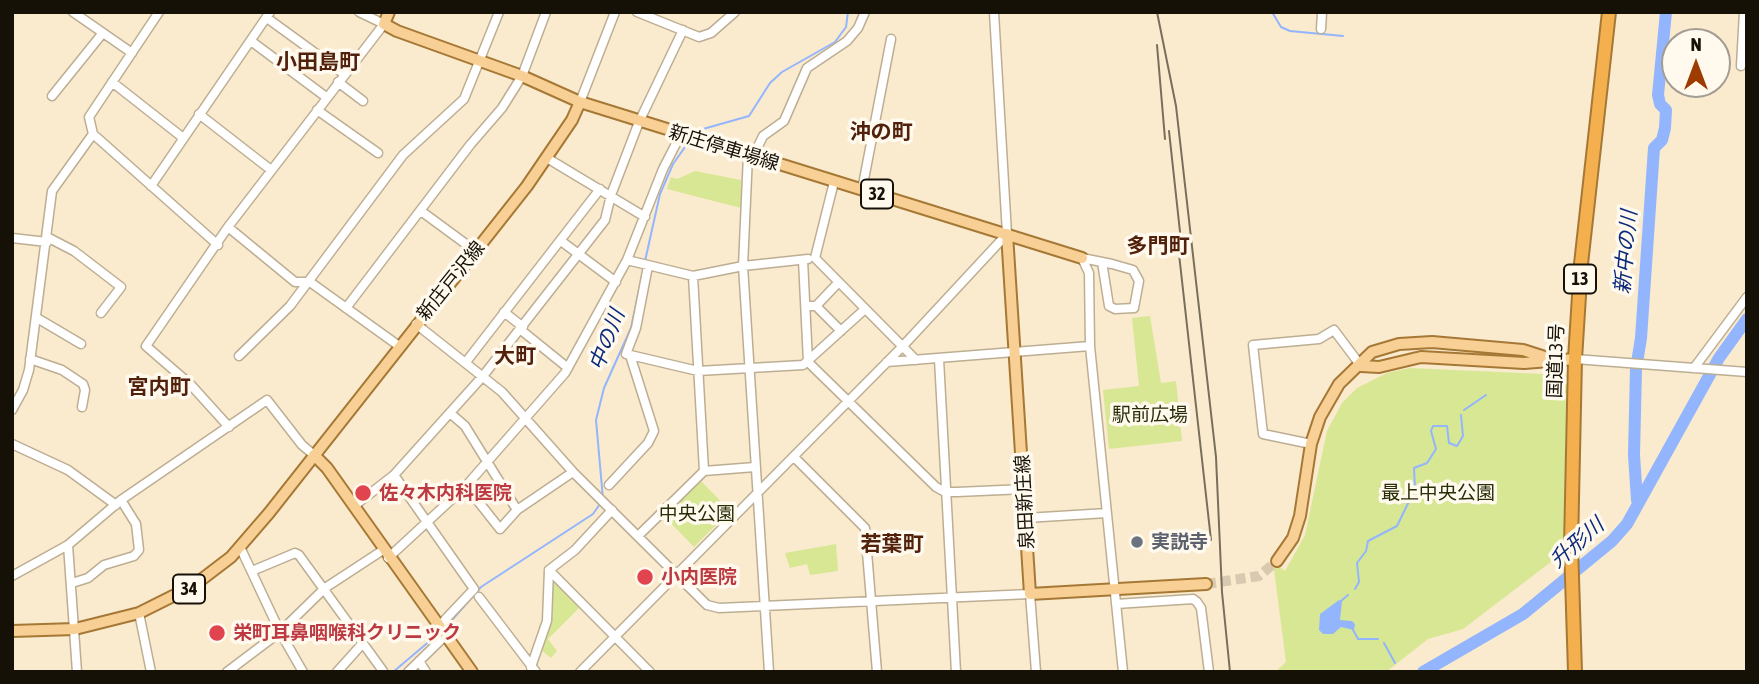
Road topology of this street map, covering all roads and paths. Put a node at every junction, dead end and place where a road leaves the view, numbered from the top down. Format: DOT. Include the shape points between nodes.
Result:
graph roads {
  1 [pos="73,12"];
  2 [pos="159,12"];
  3 [pos="359,12"];
  4 [pos="389,12"];
  5 [pos="499,12"];
  6 [pos="546,12"];
  7 [pos="615,12"];
  8 [pos="637,12"];
  9 [pos="735,12"];
  10 [pos="865,12"];
  11 [pos="994,12"];
  12 [pos="1322,12"];
  13 [pos="1609,12"];
  14 [pos="1744,12"];
  15 [pos="268,15"];
  16 [pos="384,24"];
  17 [pos="1321,29"];
  18 [pos="683,30"];
  19 [pos="102,34"];
  20 [pos="891,39"];
  21 [pos="251,41"];
  22 [pos="132,54"];
  23 [pos="480,62"];
  24 [pos="1741,66"];
  25 [pos="344,74"];
  26 [pos="522,76"];
  27 [pos="112,82"];
  28 [pos="338,82"];
  29 [pos="52,96"];
  30 [pos="326,97"];
  31 [pos="363,101"];
  32 [pos="580,102"];
  33 [pos="317,110"];
  34 [pos="199,114"];
  35 [pos="639,122"];
  36 [pos="93,134"];
  37 [pos="182,137"];
  38 [pos="689,137"];
  39 [pos="378,153"];
  40 [pos="750,156"];
  41 [pos="547,158"];
  42 [pos="271,170"];
  43 [pos="834,182"];
  44 [pos="150,186"];
  45 [pos="600,189"];
  46 [pos="862,190"];
  47 [pos="611,195"];
  48 [pos="421,211"];
  49 [pos="645,218"];
  50 [pos="228,227"];
  51 [pos="1007,234"];
  52 [pos="12,239"];
  53 [pos="47,239"];
  54 [pos="561,241"];
  55 [pos="218,245"];
  56 [pos="474,250"];
  57 [pos="579,254"];
  58 [pos="815,258"];
  59 [pos="1082,258"];
  60 [pos="627,260"];
  61 [pos="803,260"];
  62 [pos="1102,262"];
  63 [pos="645,265"];
  64 [pos="743,266"];
  65 [pos="693,276"];
  66 [pos="310,282"];
  67 [pos="616,282"];
  68 [pos="837,284"];
  69 [pos="1747,296"];
  70 [pos="806,306"];
  71 [pos="816,306"];
  72 [pos="346,307"];
  73 [pos="864,310"];
  74 [pos="505,312"];
  75 [pos="101,313"];
  76 [pos="37,318"];
  77 [pos="416,324"];
  78 [pos="522,328"];
  79 [pos="841,331"];
  80 [pos="81,344"];
  81 [pos="399,346"];
  82 [pos="1090,346"];
  83 [pos="902,347"];
  84 [pos="1015,352"];
  85 [pos="630,355"];
  86 [pos="239,356"];
  87 [pos="30,359"];
  88 [pos="939,359"];
  89 [pos="1575,359"];
  90 [pos="916,360"];
  91 [pos="466,362"];
  92 [pos="808,362"];
  93 [pos="887,362"];
  94 [pos="1360,366"];
  95 [pos="568,368"];
  96 [pos="1697,368"];
  97 [pos="749,369"];
  98 [pos="698,371"];
  99 [pos="1747,372"];
  100 [pos="483,376"];
  101 [pos="847,402"];
  102 [pos="82,407"];
  103 [pos="12,410"];
  104 [pos="450,413"];
  105 [pos="527,419"];
  106 [pos="229,427"];
  107 [pos="12,444"];
  108 [pos="1311,444"];
  109 [pos="314,456"];
  110 [pos="794,457"];
  111 [pos="487,463"];
  112 [pos="755,467"];
  113 [pos="704,471"];
  114 [pos="573,472"];
  115 [pos="394,475"];
  116 [pos="609,485"];
  117 [pos="466,486"];
  118 [pos="1025,489"];
  119 [pos="945,492"];
  120 [pos="758,494"];
  121 [pos="119,502"];
  122 [pos="354,506"];
  123 [pos="609,507"];
  124 [pos="517,510"];
  125 [pos="1107,513"];
  126 [pos="1026,518"];
  127 [pos="427,524"];
  128 [pos="638,536"];
  129 [pos="68,545"];
  130 [pos="240,547"];
  131 [pos="386,554"];
  132 [pos="1277,561"];
  133 [pos="549,570"];
  134 [pos="252,571"];
  135 [pos="14,572"];
  136 [pos="675,574"];
  137 [pos="72,583"];
  138 [pos="1206,584"];
  139 [pos="325,587"];
  140 [pos="1114,588"];
  141 [pos="1030,594"];
  142 [pos="479,597"];
  143 [pos="952,597"];
  144 [pos="871,599"];
  145 [pos="766,604"];
  146 [pos="1116,604"];
  147 [pos="139,613"];
  148 [pos="75,629"];
  149 [pos="443,630"];
  150 [pos="12,631"];
  151 [pos="280,632"];
  152 [pos="615,636"];
  153 [pos="363,643"];
  154 [pos="419,661"];
  155 [pos="533,669"];
  156 [pos="383,671"];
  157 [pos="77,672"];
  158 [pos="150,672"];
  159 [pos="227,672"];
  160 [pos="303,672"];
  161 [pos="337,672"];
  162 [pos="408,672"];
  163 [pos="426,672"];
  164 [pos="472,672"];
  165 [pos="580,672"];
  166 [pos="650,672"];
  167 [pos="769,672"];
  168 [pos="877,672"];
  169 [pos="956,672"];
  170 [pos="1036,672"];
  171 [pos="1123,672"];
  172 [pos="1209,672"];
  173 [pos="1575,672"];
  1 -- 19 [label="street"];
  2 -- 22 [label="street"];
  3 -- 16 [label="street"];
  4 -- 16 [label="main road"];
  5 -- 23 [label="street"];
  6 -- 26 [label="street"];
  7 -- 32 [label="street"];
  8 -- 18 [label="street"];
  9 -- 18 [label="street" via="704,37"];
  10 -- 40 [label="street" via="847,41 807,68 784,121 763,136"];
  11 -- 51 [label="street"];
  12 -- 17 [label="street"];
  13 -- 89 [label="highway, 国道13号 / 13"];
  14 -- 24 [label="street"];
  15 -- 21 [label="street"];
  15 -- 25 [label="street"];
  16 -- 23 [label="main road, 新庄停車場線 / 32"];
  16 -- 25 [label="street"];
  18 -- 35 [label="street"];
  19 -- 22 [label="street"];
  19 -- 29 [label="street"];
  20 -- 46 [label="street"];
  21 -- 30 [label="street"];
  21 -- 34 [label="street"];
  22 -- 27 [label="street"];
  23 -- 26 [label="main road, 新庄停車場線 / 32"];
  23 -- 66 [label="street" via="464,99 403,155"];
  25 -- 28 [label="street"];
  26 -- 32 [label="main road, 新庄停車場線 / 32"];
  26 -- 48 [label="street"];
  27 -- 36 [label="street" via="89,117"];
  27 -- 37 [label="street"];
  28 -- 30 [label="street"];
  28 -- 31 [label="street"];
  30 -- 33 [label="street"];
  32 -- 35 [label="main road, 新庄停車場線 / 32"];
  32 -- 41 [label="main road, 新庄戸沢線 / 34"];
  33 -- 39 [label="street"];
  33 -- 42 [label="street"];
  34 -- 37 [label="street"];
  34 -- 42 [label="street"];
  35 -- 38 [label="main road, 新庄停車場線 / 32"];
  35 -- 47 [label="street"];
  36 -- 44 [label="street"];
  36 -- 53 [label="street" via="52,191"];
  37 -- 44 [label="street"];
  38 -- 40 [label="main road, 新庄停車場線 / 32"];
  38 -- 49 [label="street" via="663,169"];
  40 -- 43 [label="main road, 新庄停車場線 / 32"];
  40 -- 64 [label="street"];
  41 -- 45 [label="street"];
  41 -- 56 [label="main road, 新庄戸沢線 / 34"];
  42 -- 50 [label="street"];
  43 -- 46 [label="main road, 新庄停車場線 / 32"];
  43 -- 58 [label="street"];
  44 -- 55 [label="street"];
  45 -- 47 [label="street"];
  45 -- 54 [label="street"];
  46 -- 51 [label="main road, 新庄停車場線 / 32"];
  47 -- 49 [label="street"];
  47 -- 57 [label="street" via="605,220"];
  48 -- 56 [label="street"];
  48 -- 72 [label="street"];
  49 -- 60 [label="street"];
  50 -- 55 [label="street"];
  50 -- 66 [label="street" via="295,282"];
  51 -- 59 [label="main road, 新庄停車場線 / 32"];
  51 -- 83 [label="street"];
  51 -- 84 [label="main road, 泉田新庄線"];
  52 -- 53 [label="street"];
  53 -- 75 [label="street" via="74,251 121,287"];
  53 -- 76 [label="street"];
  54 -- 57 [label="street"];
  54 -- 74 [label="street"];
  55 -- 106 [label="street" via="146,346 191,385"];
  56 -- 77 [label="main road, 新庄戸沢線 / 34"];
  57 -- 67 [label="street"];
  57 -- 78 [label="street"];
  58 -- 61 [label="street"];
  58 -- 68 [label="street"];
  59 -- 62 [label="street"];
  59 -- 82 [label="street" via="1089,273"];
  60 -- 63 [label="street"];
  60 -- 67 [label="street"];
  61 -- 64 [label="street"];
  61 -- 70 [label="street"];
  62 -- 62 [label="street" via="1137,274 1139,292 1134,308 1109,306"];
  63 -- 65 [label="street"];
  63 -- 85 [label="street" via="636,328 626,354"];
  64 -- 65 [label="street"];
  64 -- 97 [label="street"];
  65 -- 98 [label="street"];
  66 -- 72 [label="street"];
  66 -- 86 [label="street"];
  67 -- 95 [label="street"];
  68 -- 71 [label="street"];
  68 -- 73 [label="street"];
  69 -- 96 [label="street"];
  70 -- 71 [label="street"];
  70 -- 92 [label="street"];
  71 -- 79 [label="street"];
  72 -- 81 [label="street"];
  73 -- 79 [label="street"];
  73 -- 83 [label="street"];
  74 -- 78 [label="street"];
  74 -- 91 [label="street"];
  76 -- 80 [label="street"];
  76 -- 87 [label="street"];
  77 -- 81 [label="main road, 新庄戸沢線 / 34"];
  77 -- 91 [label="street"];
  78 -- 95 [label="street"];
  78 -- 100 [label="street"];
  79 -- 92 [label="street"];
  81 -- 109 [label="main road, 新庄戸沢線 / 34"];
  82 -- 84 [label="street"];
  82 -- 125 [label="street"];
  83 -- 90 [label="street"];
  83 -- 93 [label="street"];
  84 -- 88 [label="street"];
  84 -- 118 [label="main road, 泉田新庄線"];
  85 -- 98 [label="street"];
  85 -- 116 [label="street" via="654,431"];
  87 -- 102 [label="street" via="51,365 83,384"];
  87 -- 103 [label="street" via="23,390"];
  88 -- 90 [label="street"];
  88 -- 119 [label="street"];
  89 -- 94 [label="main road" via="1432,342 1372,352"];
  89 -- 96 [label="street"];
  89 -- 173 [label="highway, 国道13号 / 13" via="1571,546"];
  90 -- 93 [label="street"];
  91 -- 100 [label="street"];
  92 -- 97 [label="street"];
  92 -- 101 [label="street"];
  93 -- 101 [label="street"];
  94 -- 108 [label="main road" via="1339,384 1326,404"];
  94 -- 108 [label="street" via="1334,330 1319,339 1253,345 1263,434"];
  95 -- 105 [label="street"];
  96 -- 99 [label="street"];
  97 -- 98 [label="street"];
  97 -- 112 [label="street"];
  98 -- 113 [label="street"];
  100 -- 104 [label="street"];
  100 -- 105 [label="street"];
  101 -- 110 [label="street"];
  101 -- 119 [label="street"];
  104 -- 111 [label="street" via="465,426"];
  104 -- 115 [label="street"];
  105 -- 111 [label="street"];
  105 -- 114 [label="street"];
  106 -- 109 [label="street" via="267,400"];
  106 -- 121 [label="street"];
  107 -- 121 [label="street" via="68,470"];
  108 -- 132 [label="main road" via="1300,516 1293,538"];
  109 -- 122 [label="main road"];
  109 -- 130 [label="main road, 新庄戸沢線 / 34"];
  110 -- 120 [label="street"];
  110 -- 144 [label="street" via="865,527"];
  111 -- 117 [label="street"];
  111 -- 124 [label="street"];
  112 -- 113 [label="street"];
  112 -- 120 [label="street"];
  113 -- 128 [label="street"];
  114 -- 123 [label="street"];
  114 -- 124 [label="street"];
  115 -- 122 [label="street"];
  115 -- 127 [label="street"];
  117 -- 124 [label="street" via="500,529"];
  117 -- 127 [label="street"];
  118 -- 119 [label="street"];
  118 -- 126 [label="main road, 泉田新庄線"];
  119 -- 143 [label="street"];
  120 -- 136 [label="street"];
  120 -- 145 [label="street"];
  121 -- 129 [label="street"];
  121 -- 137 [label="street" via="136,524 139,551"];
  122 -- 131 [label="main road"];
  123 -- 128 [label="street"];
  123 -- 133 [label="street" via="576,550"];
  125 -- 126 [label="street"];
  125 -- 140 [label="street"];
  126 -- 141 [label="main road, 泉田新庄線"];
  127 -- 131 [label="street"];
  127 -- 149 [label="street" via="474,589"];
  128 -- 136 [label="street"];
  129 -- 135 [label="street"];
  129 -- 137 [label="street"];
  130 -- 134 [label="street"];
  130 -- 147 [label="main road, 新庄戸沢線 / 34" via="193,586"];
  131 -- 139 [label="street"];
  131 -- 149 [label="main road"];
  133 -- 152 [label="street"];
  133 -- 155 [label="street" via="547,621"];
  134 -- 139 [label="street" via="295,553"];
  134 -- 151 [label="street"];
  136 -- 145 [label="street" via="707,605"];
  136 -- 152 [label="street"];
  137 -- 148 [label="street"];
  138 -- 140 [label="main road"];
  139 -- 151 [label="street"];
  139 -- 153 [label="street"];
  140 -- 141 [label="main road"];
  140 -- 146 [label="street"];
  141 -- 143 [label="street"];
  141 -- 170 [label="street"];
  142 -- 155 [label="street"];
  143 -- 144 [label="street"];
  143 -- 169 [label="street"];
  144 -- 145 [label="street"];
  144 -- 168 [label="street"];
  145 -- 167 [label="street"];
  146 -- 171 [label="street"];
  146 -- 172 [label="street" via="1193,599 1201,608"];
  147 -- 148 [label="main road, 新庄戸沢線 / 34"];
  147 -- 158 [label="street"];
  148 -- 150 [label="main road, 新庄戸沢線 / 34"];
  148 -- 157 [label="street"];
  149 -- 154 [label="street"];
  149 -- 164 [label="main road"];
  151 -- 159 [label="street"];
  151 -- 160 [label="street"];
  152 -- 165 [label="street"];
  152 -- 166 [label="street"];
  153 -- 156 [label="street"];
  153 -- 161 [label="street"];
  154 -- 162 [label="street"];
  154 -- 163 [label="street"];
}
